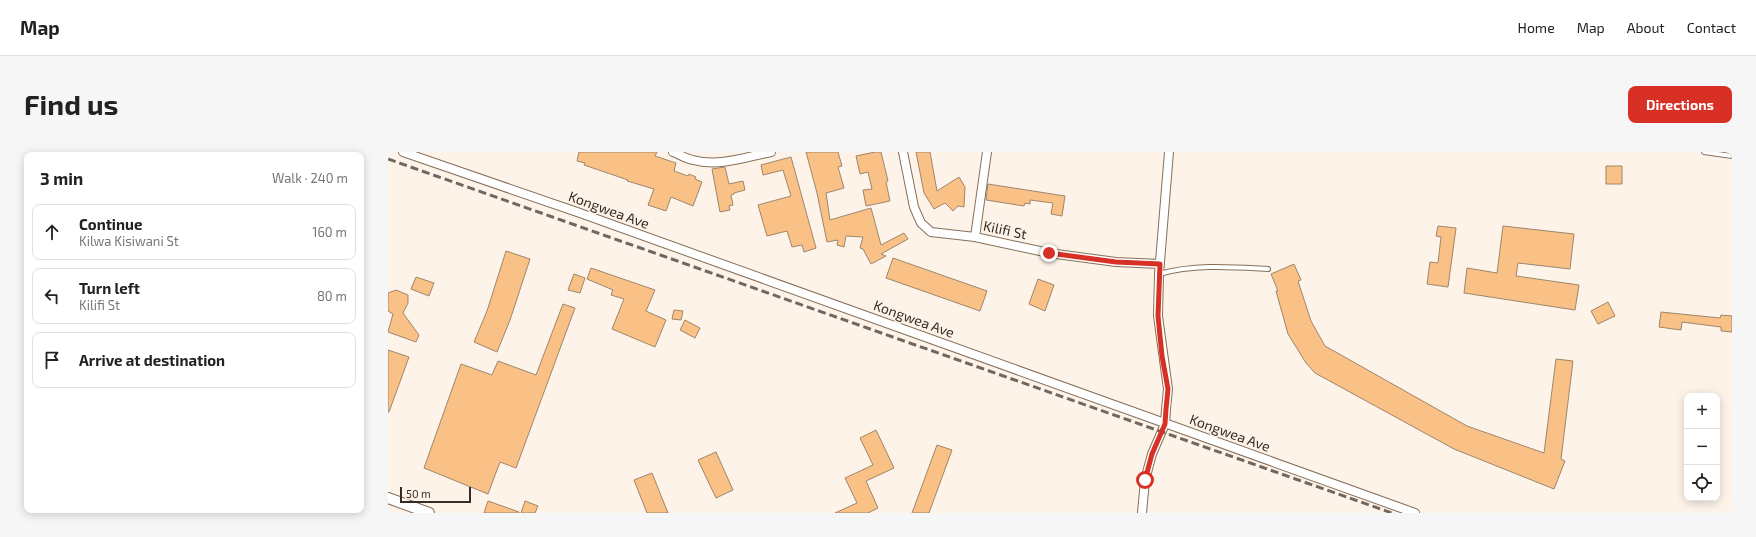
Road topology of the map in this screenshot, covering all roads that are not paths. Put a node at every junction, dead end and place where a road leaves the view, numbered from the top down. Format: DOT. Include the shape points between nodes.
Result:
graph roads {
  1 [pos="403,152"];
  2 [pos="672,152"];
  3 [pos="771,152"];
  4 [pos="903,152"];
  5 [pos="987,152"];
  6 [pos="1168,152"];
  7 [pos="1704,152"];
  8 [pos="1732,156"];
  9 [pos="975,237"];
  10 [pos="1160,264"];
  11 [pos="1268,269"];
  12 [pos="1159,274"];
  13 [pos="1165,424"];
  14 [pos="388,498"];
  15 [pos="429,513"];
  16 [pos="1142,513"];
  17 [pos="1415,513"];
  1 -- 13 [label="street, Kongwea Ave" via="580,213"];
  2 -- 3 [label="street" via="706,163"];
  4 -- 9 [label="street, Kilifi St" via="914,207 921,222 931,232"];
  5 -- 9 [label="street"];
  6 -- 10 [label="street"];
  7 -- 8 [label="lane"];
  9 -- 10 [label="street, Kilifi St" via="1049,253 1116,262"];
  10 -- 12 [label="street"];
  11 -- 12 [label="lane" via="1219,266 1178,269"];
  12 -- 13 [label="street" via="1158,316 1168,389"];
  13 -- 16 [label="street" via="1152,454 1145,480"];
  13 -- 17 [label="street, Kongwea Ave"];
  14 -- 15 [label="street"];
}
